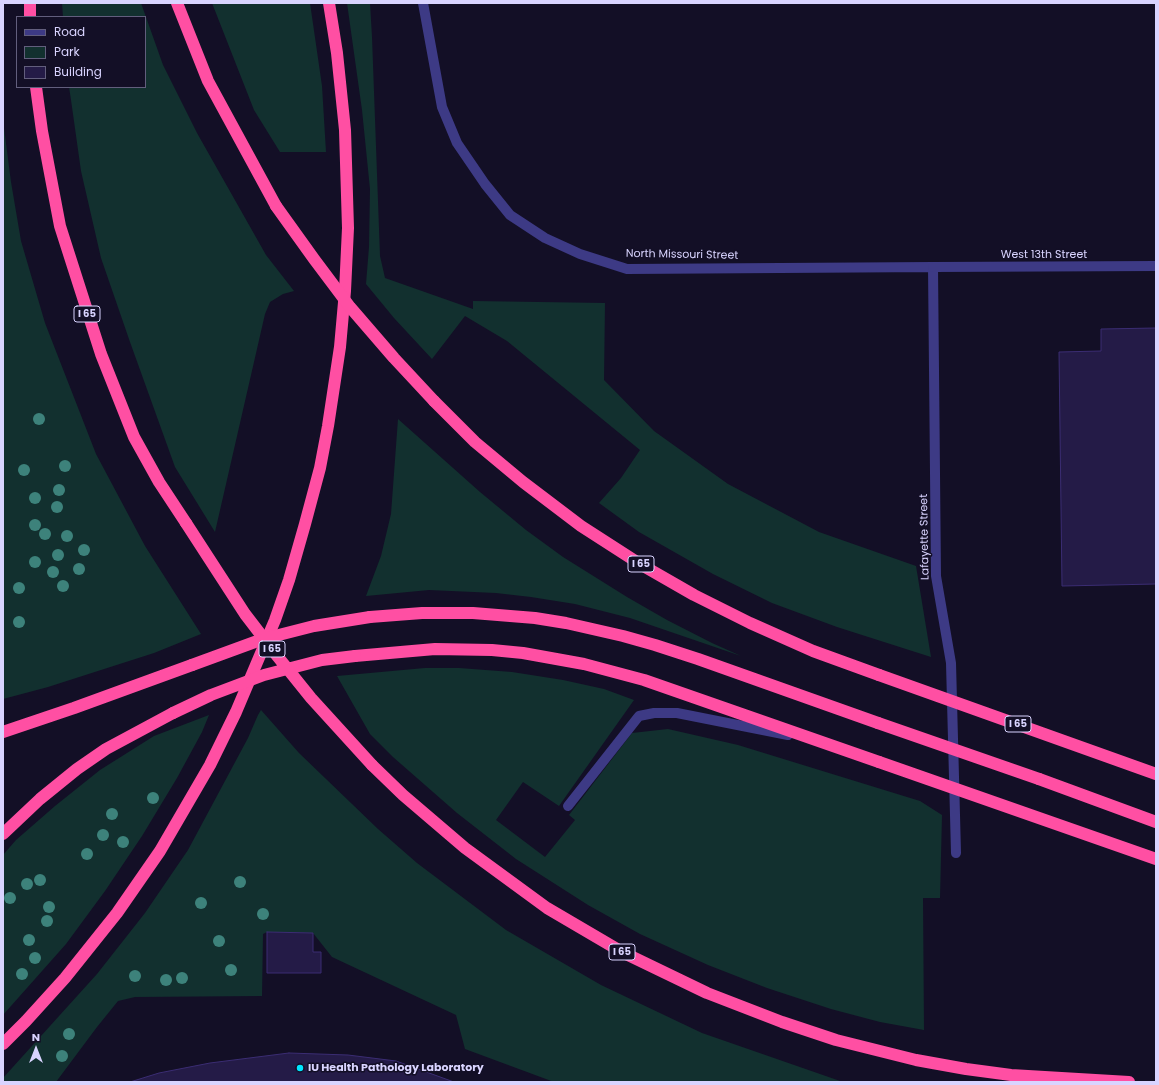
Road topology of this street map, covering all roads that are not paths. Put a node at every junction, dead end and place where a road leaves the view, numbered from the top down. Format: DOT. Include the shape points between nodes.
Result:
graph roads {
  1 [pos="30,3"];
  2 [pos="177,3"];
  3 [pos="329,3"];
  4 [pos="423,3"];
  5 [pos="30,16"];
  6 [pos="36,88"];
  7 [pos="1156,266"];
  8 [pos="933,267"];
  9 [pos="3,732"];
  10 [pos="819,741"];
  11 [pos="1156,774"];
  12 [pos="568,806"];
  13 [pos="1156,822"];
  14 [pos="3,834"];
  15 [pos="956,853"];
  16 [pos="1156,859"];
  17 [pos="3,1044"];
  18 [pos="1129,1082"];
  1 -- 5 [label="highway"];
  2 -- 11 [label="highway, I 65, bridge" via="208,82 276,206 314,259 350,307 434,401 474,442 523,482 581,526 640,564 750,623 813,651"];
  3 -- 17 [label="highway" via="345,130 348,191 346,284 340,347 320,468 288,580 275,620 236,712 210,764 160,851 117,913 65,978"];
  4 -- 8 [label="street, North Missouri Street" via="442,107 457,143 510,215 545,238 580,254 627,269"];
  6 -- 18 [label="highway, I 65, bridge" via="60,226 101,354 134,437 159,482 245,614 311,698 402,795 547,908 622,952 707,993 836,1040 916,1060 1011,1075"];
  7 -- 8 [label="street, West 13th Street"];
  8 -- 15 [label="street, Lafayette Street" via="936,576 951,663"];
  9 -- 13 [label="highway, bridge" via="263,639 314,626 370,617 473,613 566,623 670,650"];
  10 -- 12 [label="street" via="677,713 639,716"];
  10 -- 14 [label="highway, bridge" via="644,680 553,657 465,649 355,656 322,660 264,675 173,713 106,749 77,769"];
  10 -- 16 [label="highway, bridge"];
}
